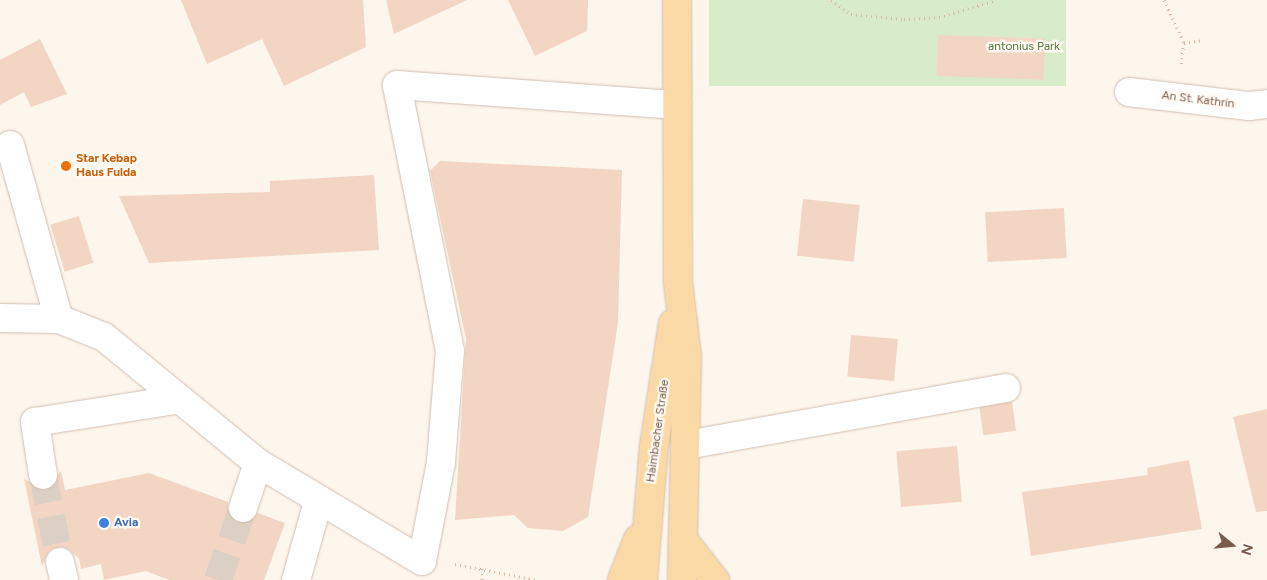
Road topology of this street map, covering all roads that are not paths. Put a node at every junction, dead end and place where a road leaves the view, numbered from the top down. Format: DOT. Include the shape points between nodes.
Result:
graph roads {
  1 [pos="677,0"];
  2 [pos="1129,92"];
  3 [pos="1267,104"];
  4 [pos="677,105"];
  5 [pos="10,145"];
  6 [pos="678,282"];
  7 [pos="0,318"];
  8 [pos="60,319"];
  9 [pos="1006,388"];
  10 [pos="176,400"];
  11 [pos="686,445"];
  12 [pos="258,463"];
  13 [pos="43,475"];
  14 [pos="318,502"];
  15 [pos="243,508"];
  16 [pos="648,512"];
  17 [pos="684,541"];
  18 [pos="296,580"];
  19 [pos="622,580"];
  20 [pos="643,580"];
  21 [pos="682,580"];
  22 [pos="714,580"];
  1 -- 4 [label="main road, Haimbacher Straße"];
  2 -- 3 [label="street, An St. Kathrin" via="1248,106"];
  4 -- 6 [label="main road, Haimbacher Straße"];
  4 -- 14 [label="street" via="397,86 450,351 440,462 422,561"];
  5 -- 8 [label="street"];
  6 -- 11 [label="main road, Haimbacher Straße" via="687,357"];
  6 -- 16 [label="main road, Haimbacher Straße"];
  7 -- 8 [label="street"];
  8 -- 10 [label="street" via="104,336"];
  9 -- 11 [label="street"];
  10 -- 12 [label="street"];
  10 -- 13 [label="street" via="35,422"];
  11 -- 17 [label="main road, Haimbacher Straße"];
  12 -- 14 [label="street"];
  12 -- 15 [label="street"];
  14 -- 18 [label="street"];
  16 -- 19 [label="main road"];
  16 -- 20 [label="main road, Haimbacher Straße"];
  17 -- 21 [label="main road, Haimbacher Straße"];
  17 -- 22 [label="main road"];
}
